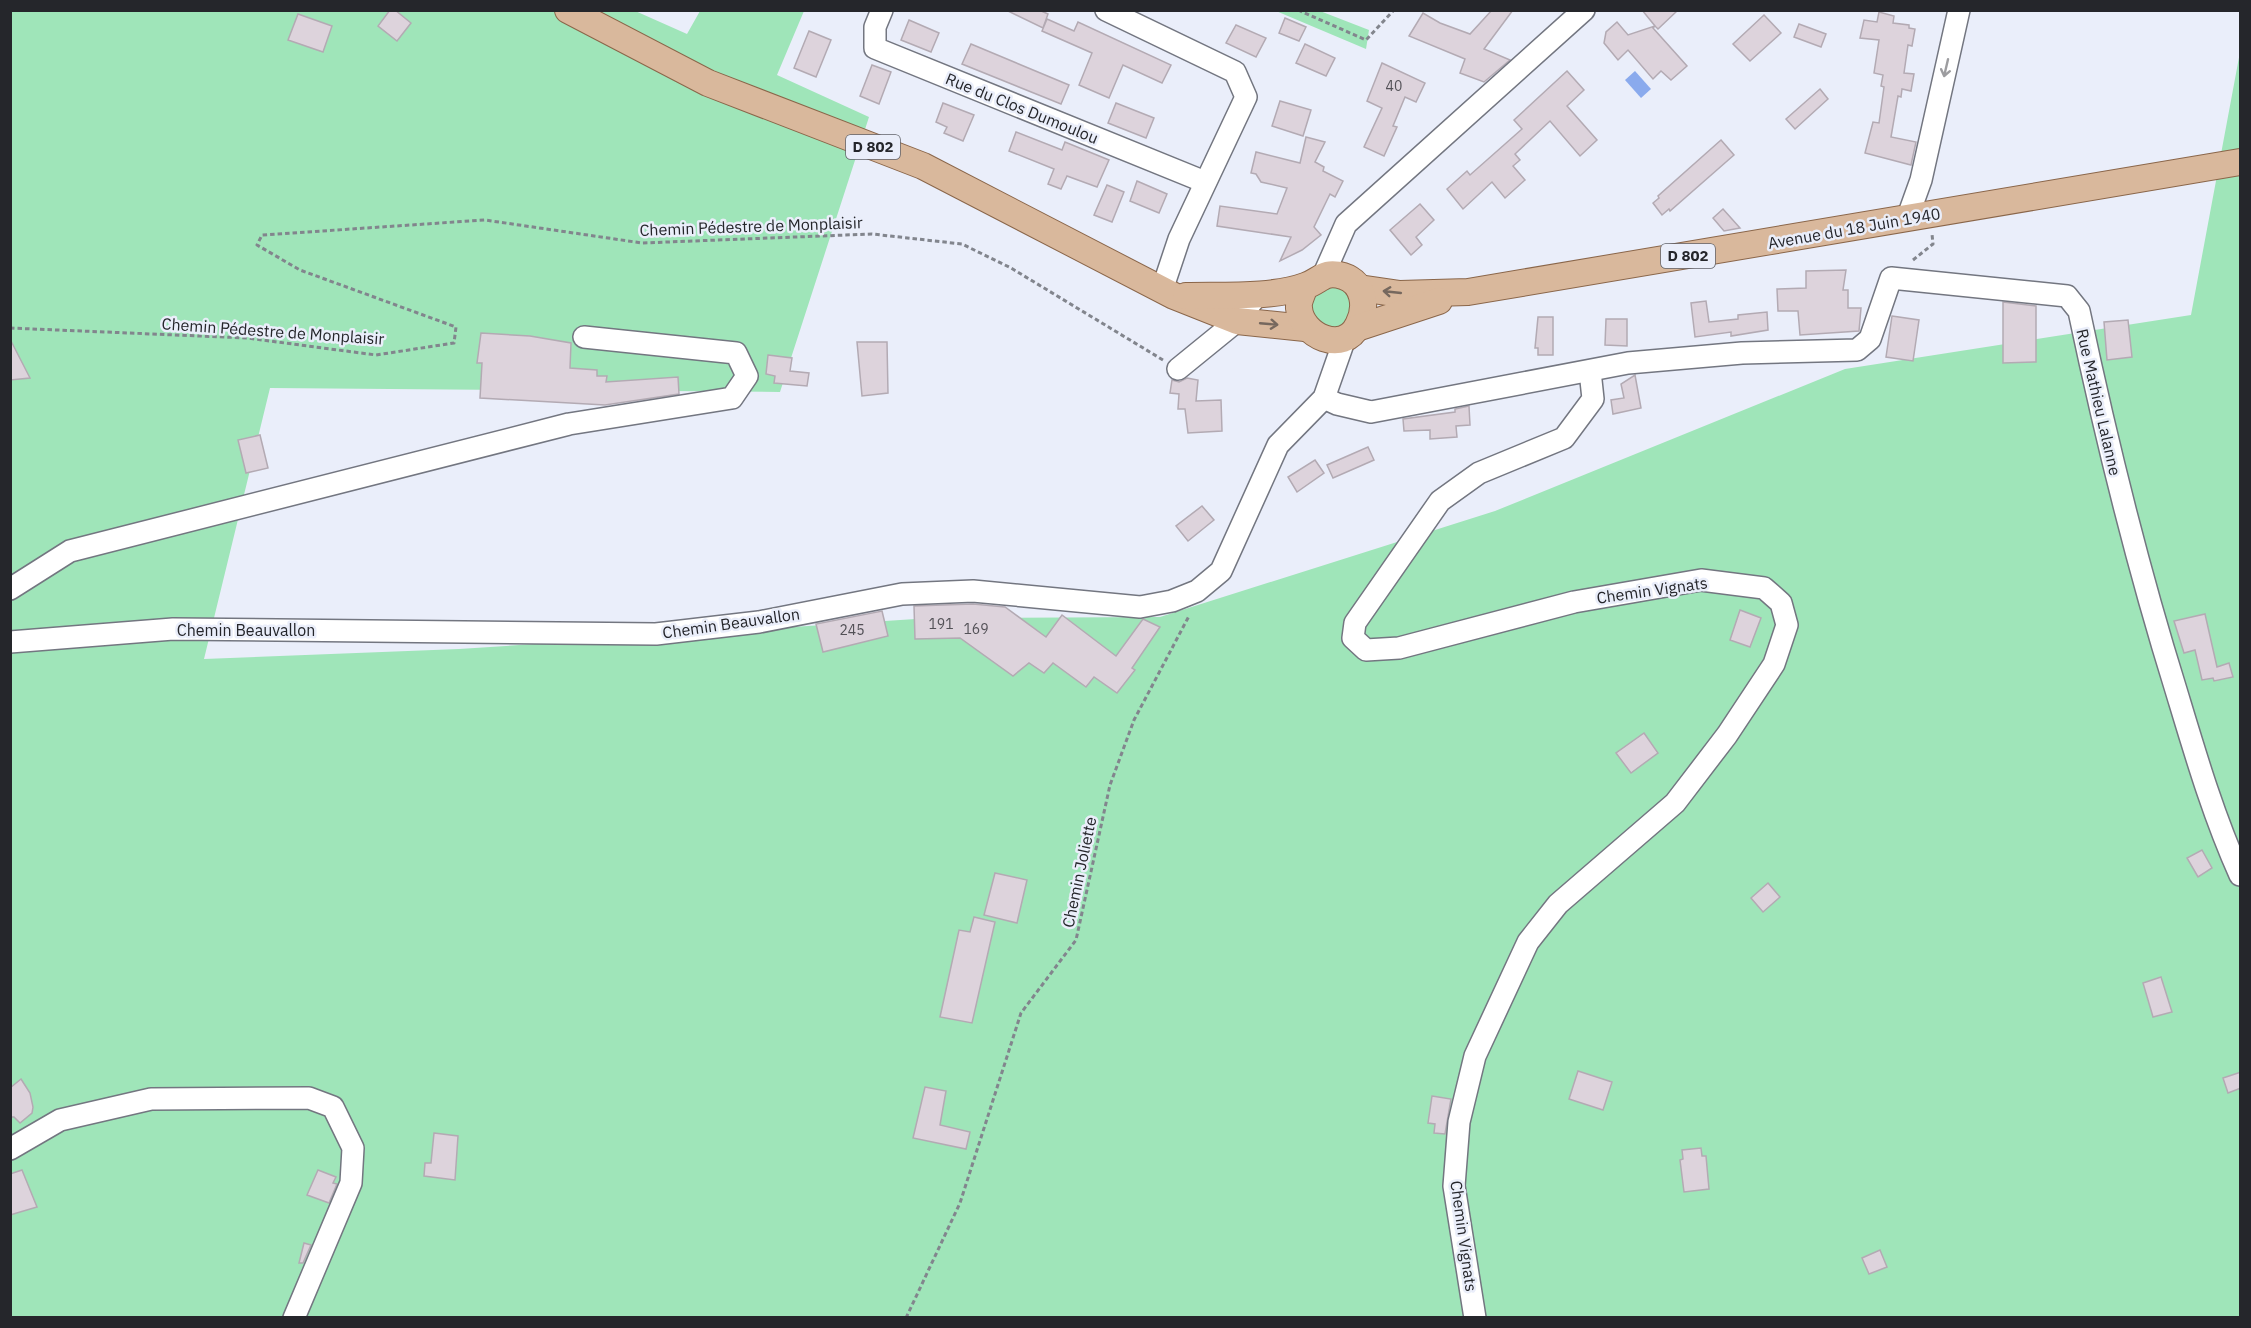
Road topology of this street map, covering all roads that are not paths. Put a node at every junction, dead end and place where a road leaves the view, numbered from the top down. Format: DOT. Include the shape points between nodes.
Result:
graph roads {
  1 [pos="568,10"];
  2 [pos="882,10"];
  3 [pos="1106,10"];
  4 [pos="1584,10"];
  5 [pos="1959,10"];
  6 [pos="2241,162"];
  7 [pos="1205,182"];
  8 [pos="1918,217"];
  9 [pos="1333,281"];
  10 [pos="1468,292"];
  11 [pos="1168,293"];
  12 [pos="1258,294"];
  13 [pos="1237,321"];
  14 [pos="1311,332"];
  15 [pos="1351,333"];
  16 [pos="584,337"];
  17 [pos="1178,369"];
  18 [pos="1590,371"];
  19 [pos="1327,391"];
  20 [pos="10,589"];
  21 [pos="10,642"];
  22 [pos="2241,875"];
  23 [pos="10,1149"];
  24 [pos="294,1317"];
  25 [pos="1475,1317"];
  1 -- 11 [label="main road, D 802" via="708,83 922,166"];
  2 -- 7 [label="street, Rue du Clos Dumoulou" via="875,27 875,48"];
  3 -- 7 [label="street" via="1235,72 1246,97"];
  4 -- 9 [label="street" via="1346,224"];
  5 -- 8 [label="street, one-way" via="1921,180"];
  6 -- 8 [label="main road, Avenue du 18 Juin 1940 / D 802"];
  7 -- 11 [label="street" via="1179,238"];
  8 -- 10 [label="main road, Avenue du 18 Juin 1940 / D 802"];
  10 -- 9 [label="main road, Avenue du 18 Juin 1940 / D 802, one-way" via="1400,294"];
  9 -- 12 [label="main road, D 802"];
  9 -- 14 [label="main road" via="1298,307"];
  9 -- 15 [label="main road" via="1365,308"];
  10 -- 15 [label="main road, Avenue du 18 Juin 1940 / D 802"];
  11 -- 12 [label="main road, D 802"];
  11 -- 13 [label="main road, D 802"];
  12 -- 13 [label="street"];
  13 -- 14 [label="main road, D 802, one-way"];
  13 -- 17 [label="street"];
  14 -- 15 [label="main road" via="1330,340"];
  14 -- 19 [label="street" via="1326,361"];
  15 -- 19 [label="street, Chemin Beauvallon"];
  16 -- 20 [label="street" via="736,352 747,376 732,398 569,424 70,552"];
  18 -- 19 [label="street" via="1371,412 1337,404"];
  18 -- 22 [label="street, Rue Mathieu Lalanne" via="1628,363 1742,353 1857,350 1870,339 1891,278 2067,296 2079,311 2103,426 2162,646 2217,822"];
  18 -- 25 [label="street, Chemin Vignats" via="1593,399 1564,438 1479,473 1440,501 1354,623 1353,638 1366,650 1399,648 1574,602 1701,580 1764,588 1781,603 1787,625 1774,664 1675,803 1558,904 1528,942 1475,1056 1460,1122 1454,1186"];
  19 -- 21 [label="street, Chemin Beauvallon" via="1278,444 1221,571 1197,591 1140,607 973,591 902,594 759,622 656,634 173,629"];
  23 -- 24 [label="street" via="60,1120 151,1099 309,1098 333,1107 353,1148 351,1183"];
}
